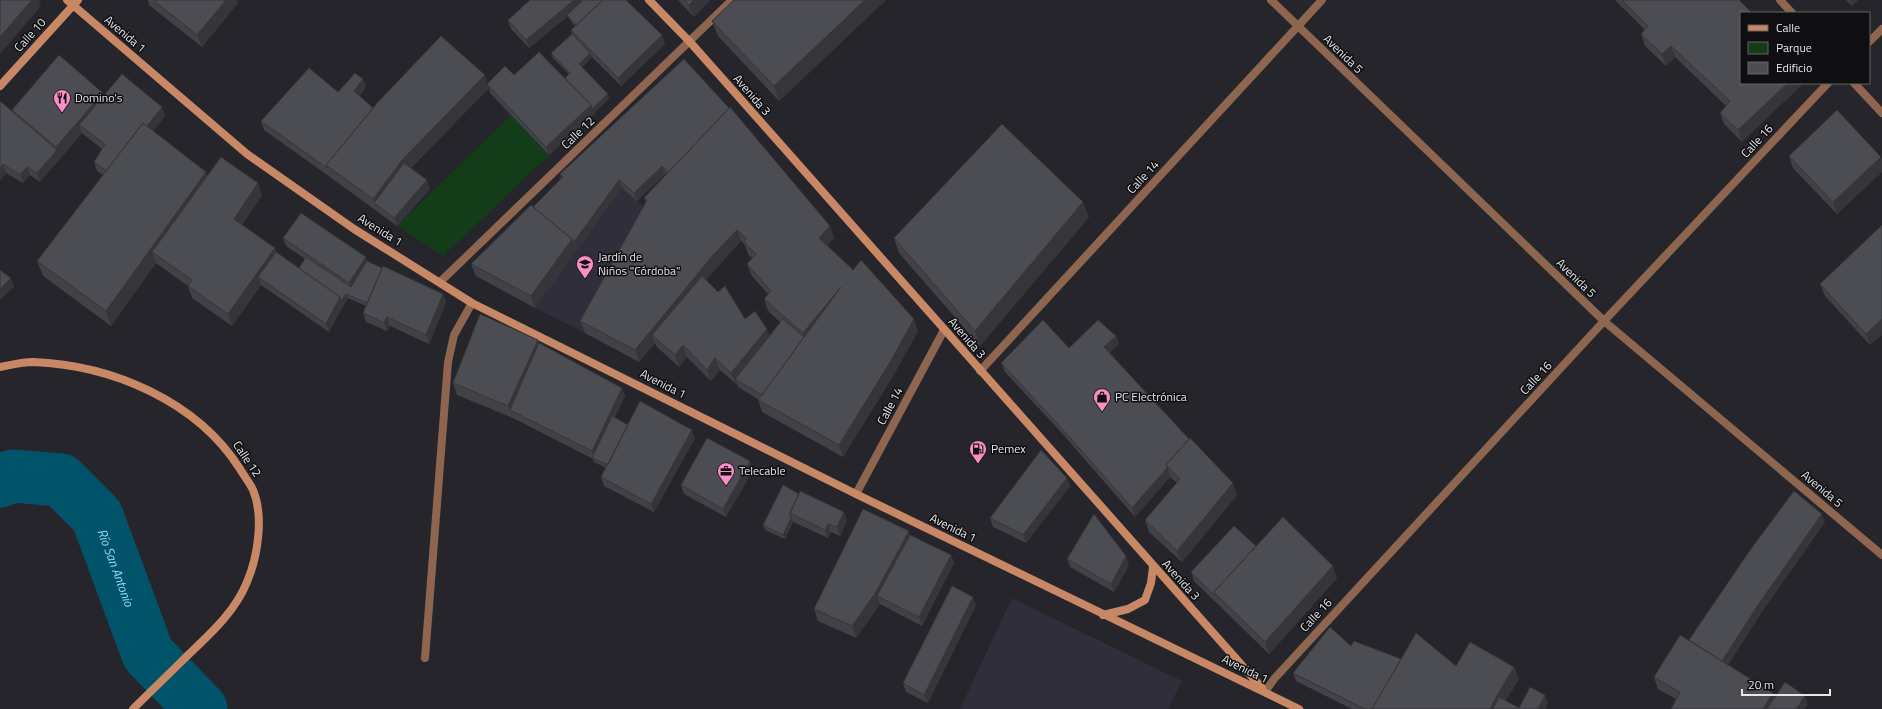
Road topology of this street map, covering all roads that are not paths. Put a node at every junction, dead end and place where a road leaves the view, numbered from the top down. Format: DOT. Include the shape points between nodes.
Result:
graph roads {
  1 [pos="649,0"];
  2 [pos="732,0"];
  3 [pos="1271,0"];
  4 [pos="1322,0"];
  5 [pos="1780,0"];
  6 [pos="73,2"];
  7 [pos="1791,12"];
  8 [pos="1297,27"];
  9 [pos="1882,30"];
  10 [pos="1870,41"];
  11 [pos="690,42"];
  12 [pos="1827,84"];
  13 [pos="1855,84"];
  14 [pos="0,86"];
  15 [pos="1882,112"];
  16 [pos="440,282"];
  17 [pos="472,303"];
  18 [pos="1604,321"];
  19 [pos="944,330"];
  20 [pos="0,367"];
  21 [pos="980,371"];
  22 [pos="856,494"];
  23 [pos="1882,555"];
  24 [pos="1153,567"];
  25 [pos="1103,615"];
  26 [pos="425,658"];
  27 [pos="1265,692"];
  28 [pos="133,709"];
  29 [pos="1299,709"];
  1 -- 11 [label="main road, Avenida 3"];
  2 -- 11 [label="street, Calle 12"];
  3 -- 8 [label="street, Avenida 5"];
  4 -- 8 [label="street, Calle 14"];
  5 -- 7 [label="street"];
  6 -- 14 [label="main road, Calle 10"];
  6 -- 16 [label="main road, Avenida 1" via="247,154 354,229"];
  8 -- 18 [label="street, Avenida 5"];
  8 -- 21 [label="street, Calle 14"];
  9 -- 10 [label="street"];
  11 -- 16 [label="street, Calle 12"];
  11 -- 19 [label="main road, Avenida 3"];
  12 -- 18 [label="street, Calle 16"];
  13 -- 15 [label="street"];
  16 -- 17 [label="main road, Avenida 1"];
  17 -- 22 [label="main road, Avenida 1"];
  17 -- 26 [label="street" via="454,335 448,362"];
  18 -- 23 [label="street, Avenida 5"];
  18 -- 27 [label="street, Calle 16" via="1274,679"];
  19 -- 21 [label="main road, Avenida 3"];
  19 -- 22 [label="street, Calle 14"];
  20 -- 28 [label="main road, Calle 12" via="32,362 80,368 124,380 164,398 200,422 230,453 253,490 259,520 258,545 247,582 233,608 217,628"];
  21 -- 24 [label="main road, Avenida 3"];
  22 -- 25 [label="main road, Avenida 1"];
  24 -- 25 [label="main road" via="1145,600 1128,609"];
  24 -- 27 [label="main road, Avenida 3"];
  25 -- 27 [label="main road, Avenida 1"];
  27 -- 29 [label="main road, Avenida 1"];
}
